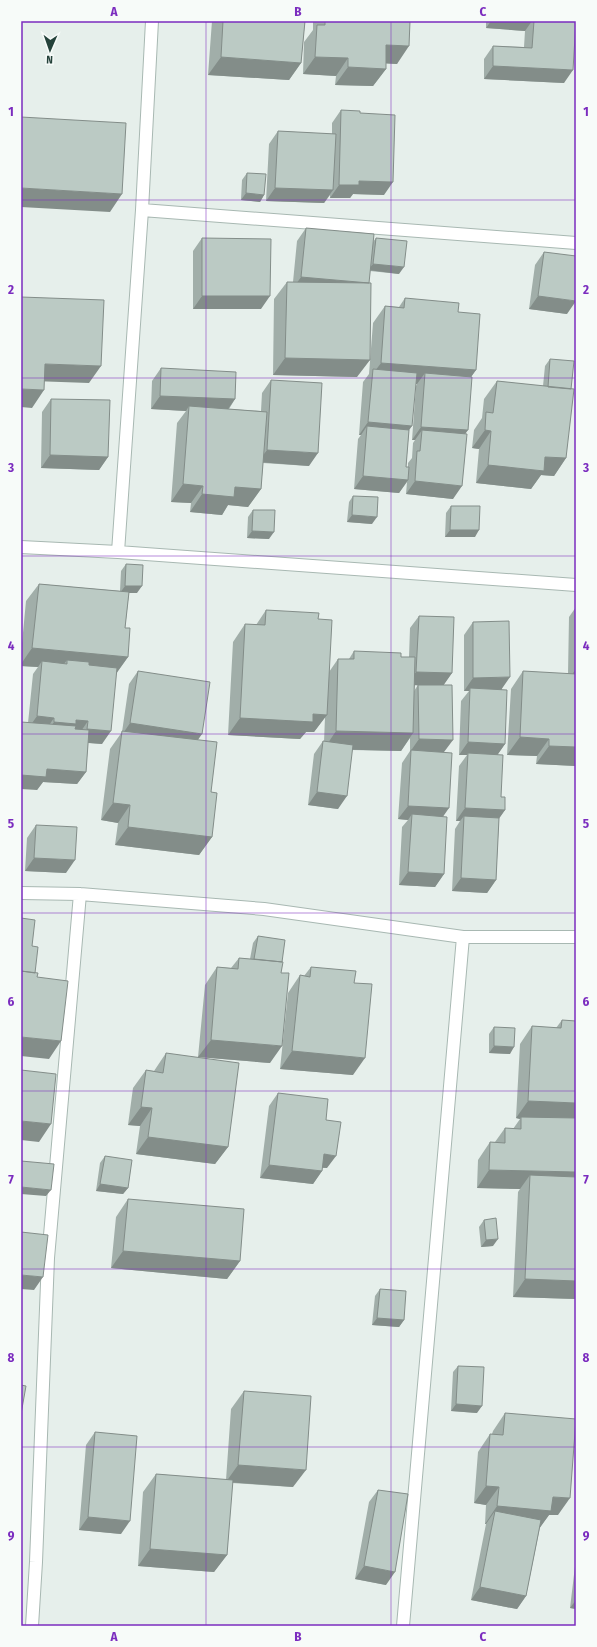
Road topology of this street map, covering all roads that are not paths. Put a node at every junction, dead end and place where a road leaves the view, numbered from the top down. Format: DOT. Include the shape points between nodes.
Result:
graph roads {
  1 [pos="152,21"];
  2 [pos="142,210"];
  3 [pos="576,243"];
  4 [pos="21,547"];
  5 [pos="118,552"];
  6 [pos="576,585"];
  7 [pos="21,893"];
  8 [pos="80,894"];
  9 [pos="463,937"];
  10 [pos="576,937"];
  11 [pos="32,1626"];
  12 [pos="403,1626"];
  1 -- 2 [label="street"];
  2 -- 3 [label="street"];
  2 -- 5 [label="street"];
  4 -- 5 [label="street"];
  5 -- 6 [label="street"];
  7 -- 8 [label="street"];
  8 -- 9 [label="street" via="264,910"];
  8 -- 11 [label="street" via="48,1258"];
  9 -- 10 [label="street"];
  9 -- 12 [label="street"];
}
